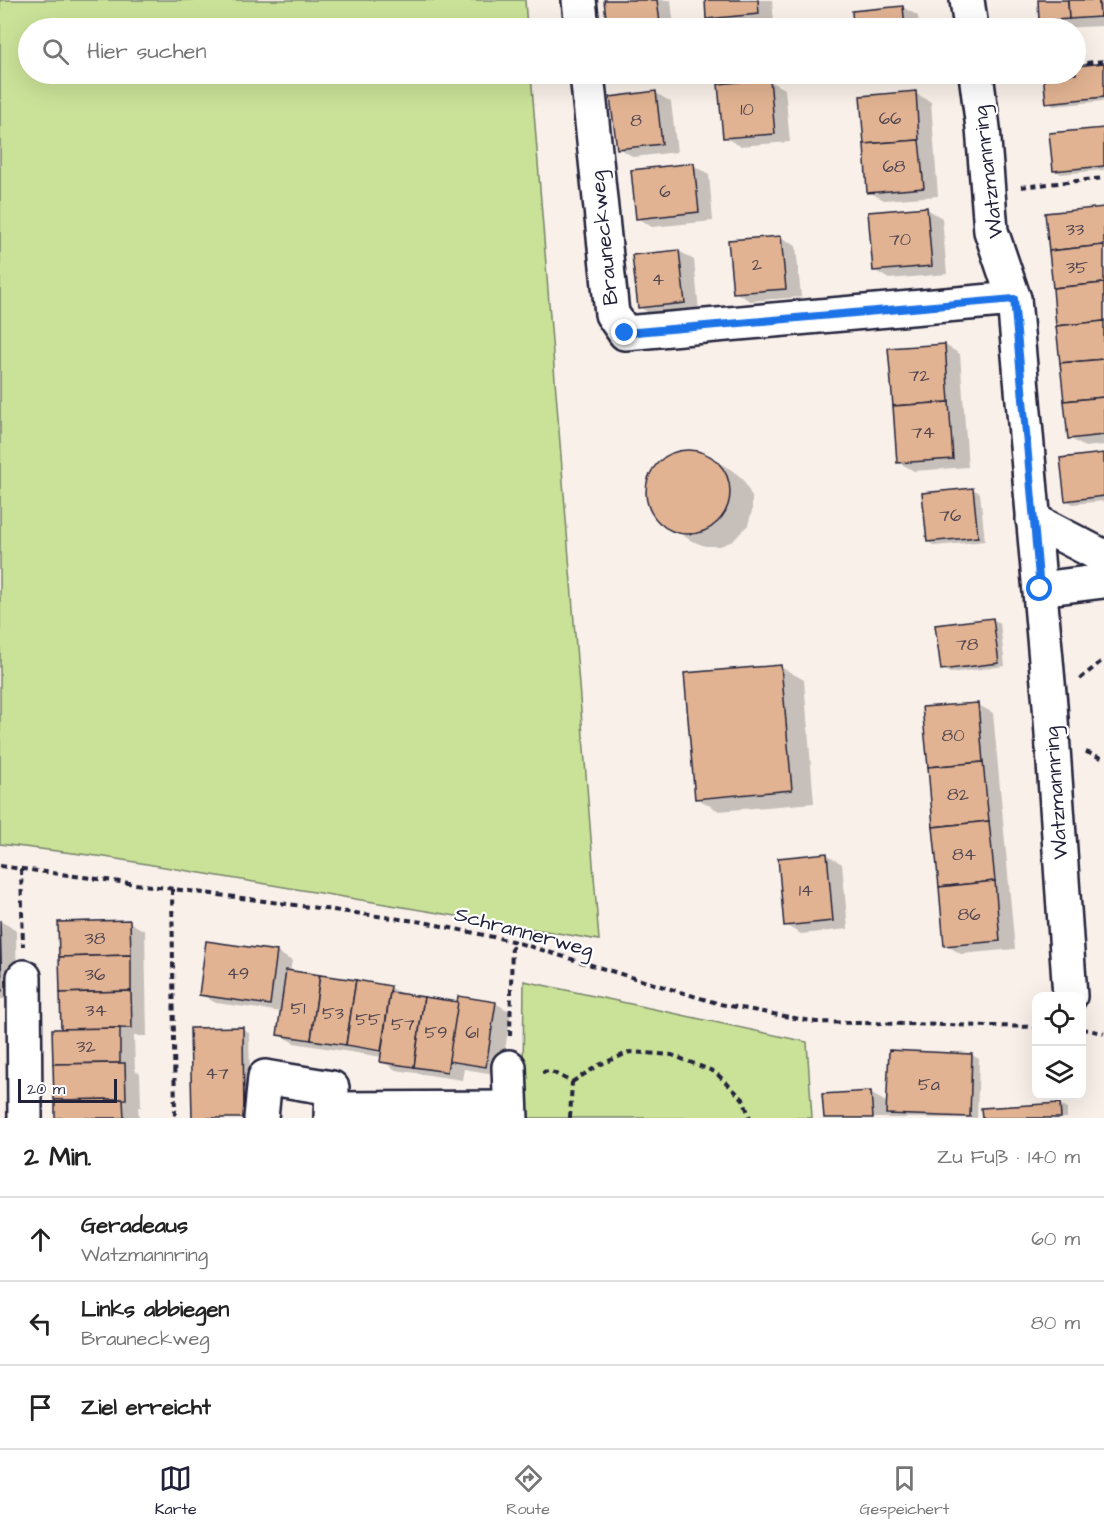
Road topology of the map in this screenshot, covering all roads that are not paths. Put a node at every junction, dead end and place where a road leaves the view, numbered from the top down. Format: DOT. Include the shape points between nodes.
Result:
graph roads {
  1 [pos="579,0"];
  2 [pos="967,0"];
  3 [pos="581,18"];
  4 [pos="970,18"];
  5 [pos="588,84"];
  6 [pos="977,84"];
  7 [pos="1014,299"];
  8 [pos="1033,520"];
  9 [pos="1104,557"];
  10 [pos="1104,581"];
  11 [pos="1040,589"];
  12 [pos="1070,992"];
  13 [pos="16,997"];
  14 [pos="509,1067"];
  15 [pos="331,1113"];
  16 [pos="510,1113"];
  17 [pos="25,1118"];
  18 [pos="261,1118"];
  1 -- 3 [label="street"];
  2 -- 4 [label="street"];
  5 -- 7 [label="street, Brauneckweg" via="612,314 625,333"];
  6 -- 7 [label="street, Watzmannring" via="991,231"];
  7 -- 8 [label="street, Watzmannring"];
  8 -- 9 [label="street"];
  8 -- 11 [label="street, Watzmannring"];
  10 -- 11 [label="street"];
  11 -- 12 [label="street, Watzmannring"];
  13 -- 17 [label="street"];
  14 -- 16 [label="street"];
  15 -- 16 [label="street"];
  15 -- 18 [label="street" via="332,1088 265,1077"];
}
